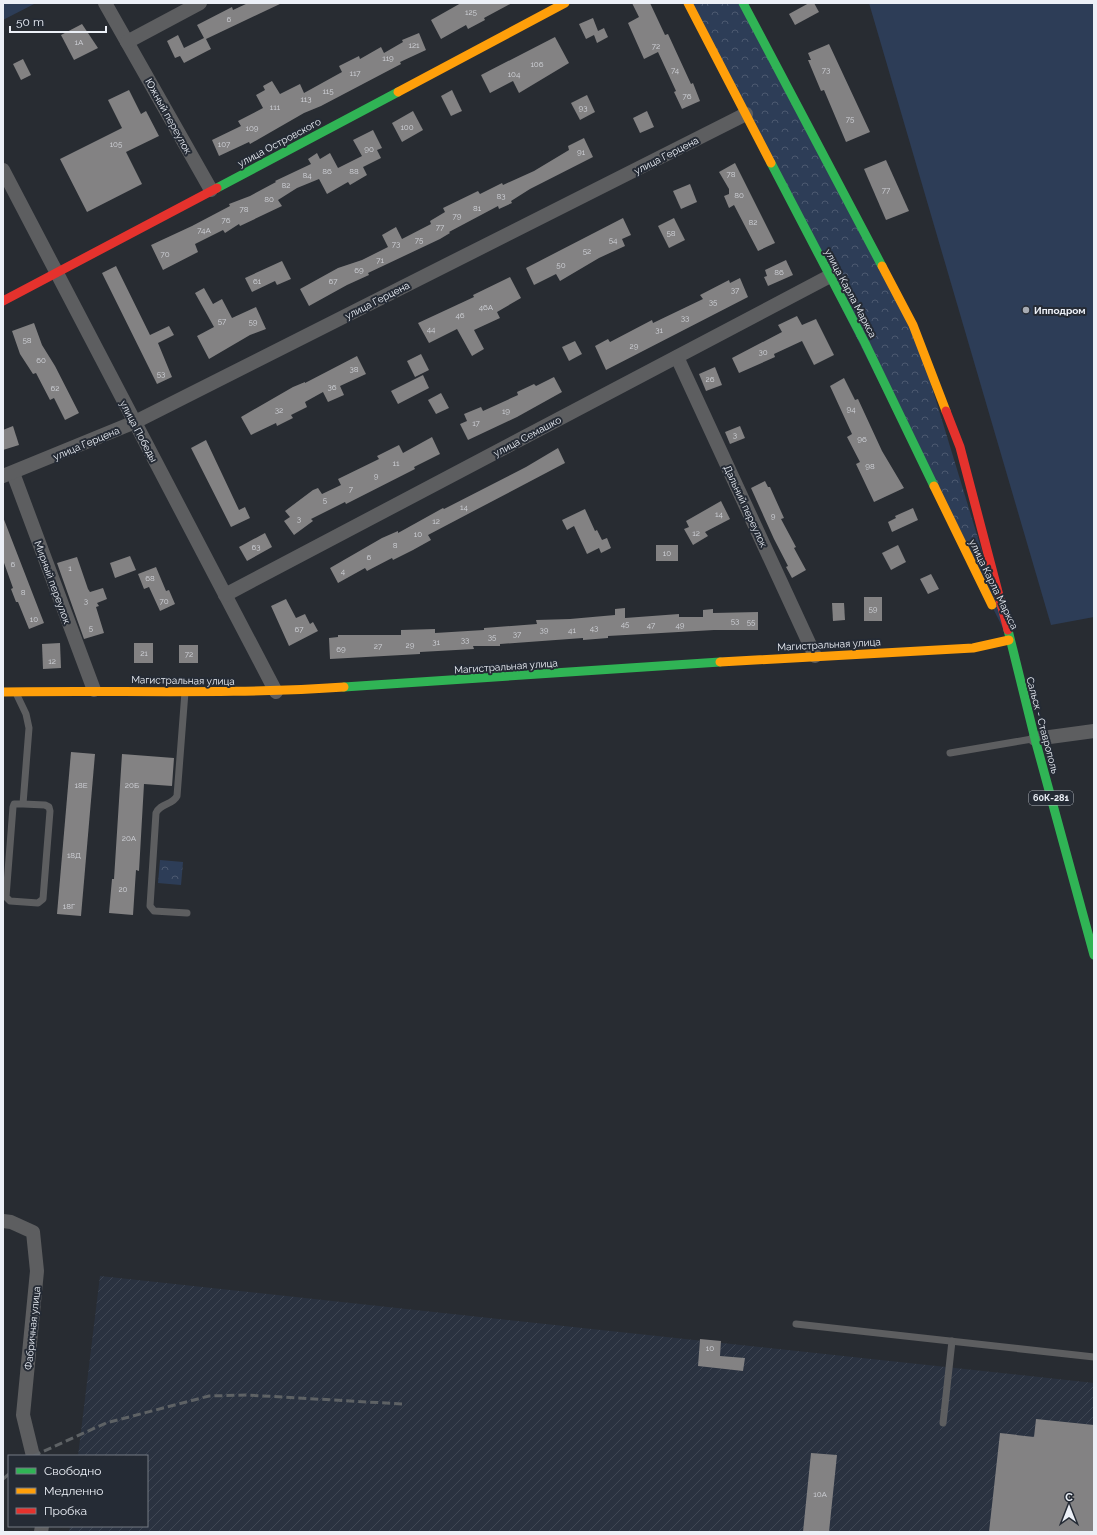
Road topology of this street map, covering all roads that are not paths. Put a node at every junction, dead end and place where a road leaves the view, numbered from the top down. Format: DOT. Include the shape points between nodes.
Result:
graph roads {
  1 [pos="105,3"];
  2 [pos="200,3"];
  3 [pos="565,3"];
  4 [pos="688,3"];
  5 [pos="743,3"];
  6 [pos="127,42"];
  7 [pos="746,114"];
  8 [pos="3,170"];
  9 [pos="211,190"];
  10 [pos="56,272"];
  11 [pos="830,276"];
  12 [pos="4,300"];
  13 [pos="677,357"];
  14 [pos="135,422"];
  15 [pos="8,474"];
  16 [pos="225,595"];
  17 [pos="1009,640"];
  18 [pos="815,656"];
  19 [pos="94,690"];
  20 [pos="15,691"];
  21 [pos="185,691"];
  22 [pos="3,692"];
  23 [pos="276,692"];
  24 [pos="1094,731"];
  25 [pos="1035,739"];
  26 [pos="950,754"];
  27 [pos="23,804"];
  28 [pos="1088,906"];
  29 [pos="186,913"];
  30 [pos="1094,955"];
  31 [pos="3,1221"];
  32 [pos="796,1324"];
  33 [pos="952,1341"];
  34 [pos="1094,1357"];
  35 [pos="943,1423"];
  36 [pos="33,1455"];
  1 -- 6 [label="street, Южный переулок"];
  2 -- 6 [label="street"];
  3 -- 9 [label="main road, улица Островского"];
  4 -- 7 [label="main road, улица Карла Маркса"];
  5 -- 17 [label="main road, улица Карла Маркса" via="913,325 960,447"];
  6 -- 9 [label="street, Южный переулок"];
  7 -- 11 [label="main road, улица Карла Маркса"];
  7 -- 14 [label="street, улица Герцена"];
  8 -- 10 [label="street, улица Победы"];
  9 -- 10 [label="main road, улица Островского"];
  10 -- 12 [label="main road, улица Островского"];
  10 -- 14 [label="street, улица Победы"];
  11 -- 13 [label="street, улица Семашко"];
  11 -- 17 [label="main road, улица Карла Маркса"];
  13 -- 16 [label="street, улица Семашко"];
  13 -- 18 [label="street, Дальний переулок"];
  14 -- 15 [label="street, улица Герцена"];
  14 -- 16 [label="street, улица Победы"];
  15 -- 19 [label="street, Мирный переулок"];
  16 -- 23 [label="street, улица Победы"];
  17 -- 18 [label="main road, Магистральная улица" via="973,648"];
  17 -- 25 [label="main road, Сальск - Ставрополь / 60К-281"];
  18 -- 23 [label="main road, Магистральная улица"];
  19 -- 20 [label="main road, Магистральная улица"];
  19 -- 21 [label="main road, Магистральная улица"];
  20 -- 22 [label="main road, Магистральная улица"];
  20 -- 27 [label="lane" via="26,714 29,728"];
  21 -- 23 [label="main road, Магистральная улица"];
  21 -- 29 [label="lane" via="177,796 161,806 156,813 150,906 154,910"];
  24 -- 25 [label="street"];
  25 -- 26 [label="lane"];
  25 -- 28 [label="main road, Сальск - Ставрополь / 60К-281"];
  27 -- 27 [label="lane" via="45,805 50,811 43,899 38,903 10,901 6,897 13,807 14,804"];
  28 -- 30 [label="main road, Сальск - Ставрополь / 60К-281"];
  31 -- 36 [label="street, Фабричная улица" via="33,1232 37,1271 23,1414"];
  32 -- 33 [label="lane"];
  33 -- 34 [label="lane"];
  33 -- 35 [label="lane"];
}
